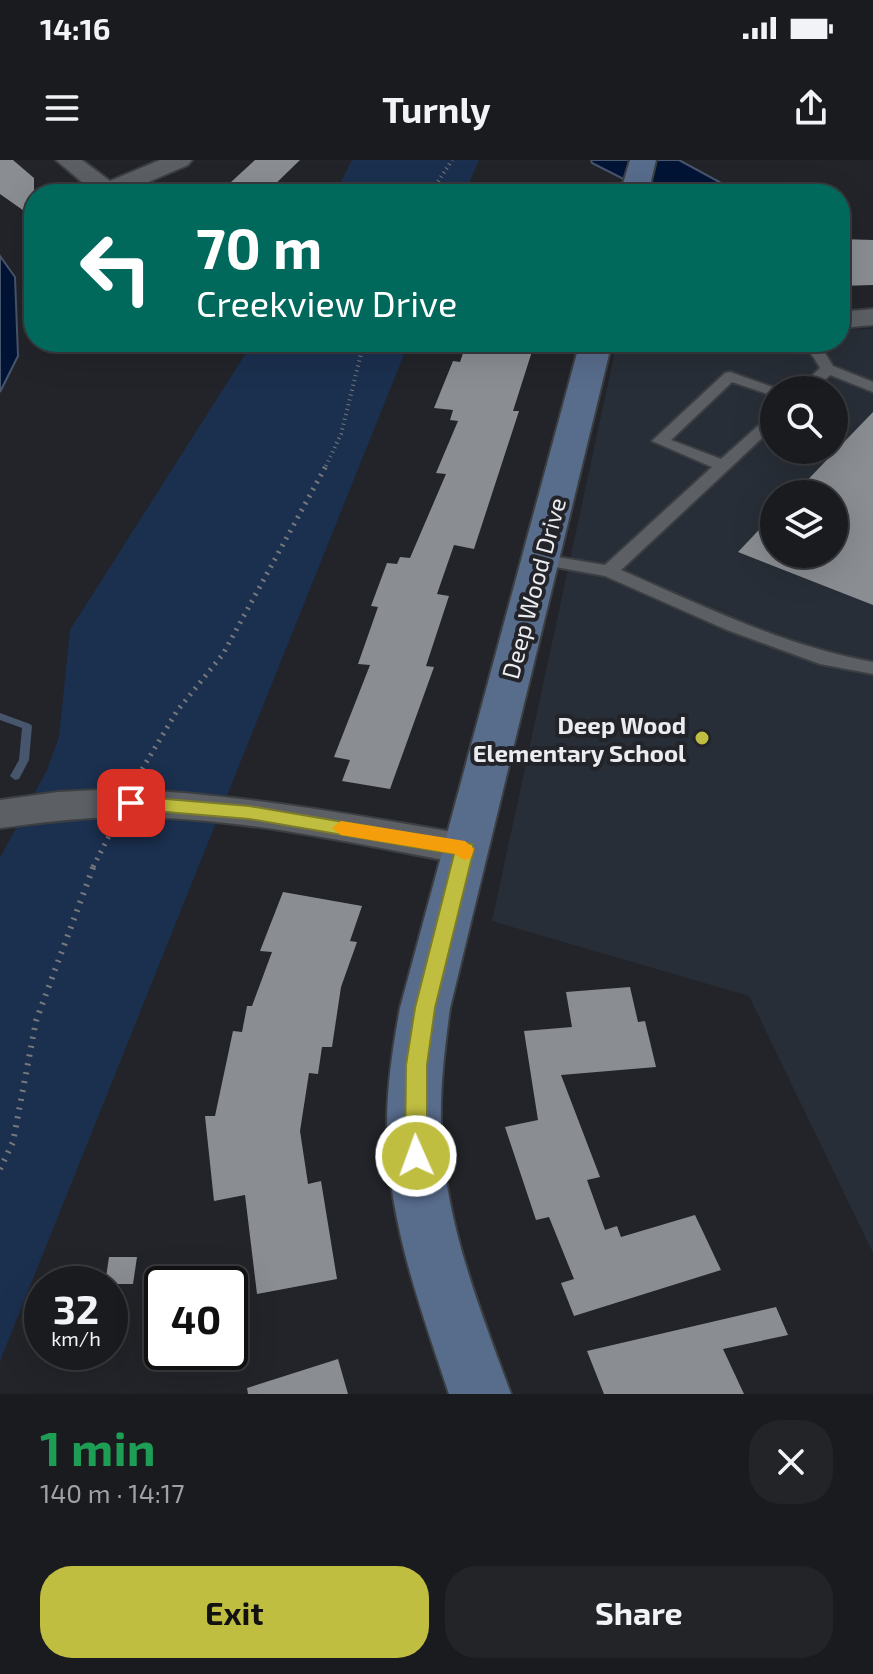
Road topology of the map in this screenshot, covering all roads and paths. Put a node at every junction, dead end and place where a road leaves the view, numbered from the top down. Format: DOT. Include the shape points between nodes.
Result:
graph roads {
  1 [pos="68,160"];
  2 [pos="180,160"];
  3 [pos="452,160"];
  4 [pos="643,160"];
  5 [pos="98,184"];
  6 [pos="126,184"];
  7 [pos="436,184"];
  8 [pos="637,184"];
  9 [pos="873,317"];
  10 [pos="850,319"];
  11 [pos="362,352"];
  12 [pos="593,352"];
  13 [pos="817,352"];
  14 [pos="828,369"];
  15 [pos="820,376"];
  16 [pos="760,386"];
  17 [pos="873,387"];
  18 [pos="760,432"];
  19 [pos="723,466"];
  20 [pos="539,559"];
  21 [pos="609,571"];
  22 [pos="873,668"];
  23 [pos="133,783"];
  24 [pos="0,814"];
  25 [pos="112,830"];
  26 [pos="465,849"];
  27 [pos="0,1169"];
  28 [pos="480,1394"];
  1 -- 5 [label="street"];
  2 -- 6 [label="street"];
  3 -- 7 [label="path"];
  4 -- 8 [label="street"];
  9 -- 10 [label="street"];
  11 -- 23 [label="path" via="341,434 317,486 223,654 177,711"];
  12 -- 20 [label="street, Deep Wood Drive"];
  13 -- 14 [label="lane"];
  14 -- 15 [label="lane"];
  14 -- 17 [label="lane"];
  16 -- 19 [label="lane" via="730,376 660,441"];
  18 -- 19 [label="lane"];
  19 -- 21 [label="lane"];
  20 -- 21 [label="lane"];
  20 -- 26 [label="street, Deep Wood Drive"];
  21 -- 22 [label="lane" via="733,626 827,660"];
  24 -- 26 [label="street" via="74,804 190,806"];
  25 -- 27 [label="path" via="85,884 36,1021 13,1142"];
  26 -- 28 [label="street, Deep Wood Drive" via="425,1008 414,1126 425,1215 440,1279"];
}
